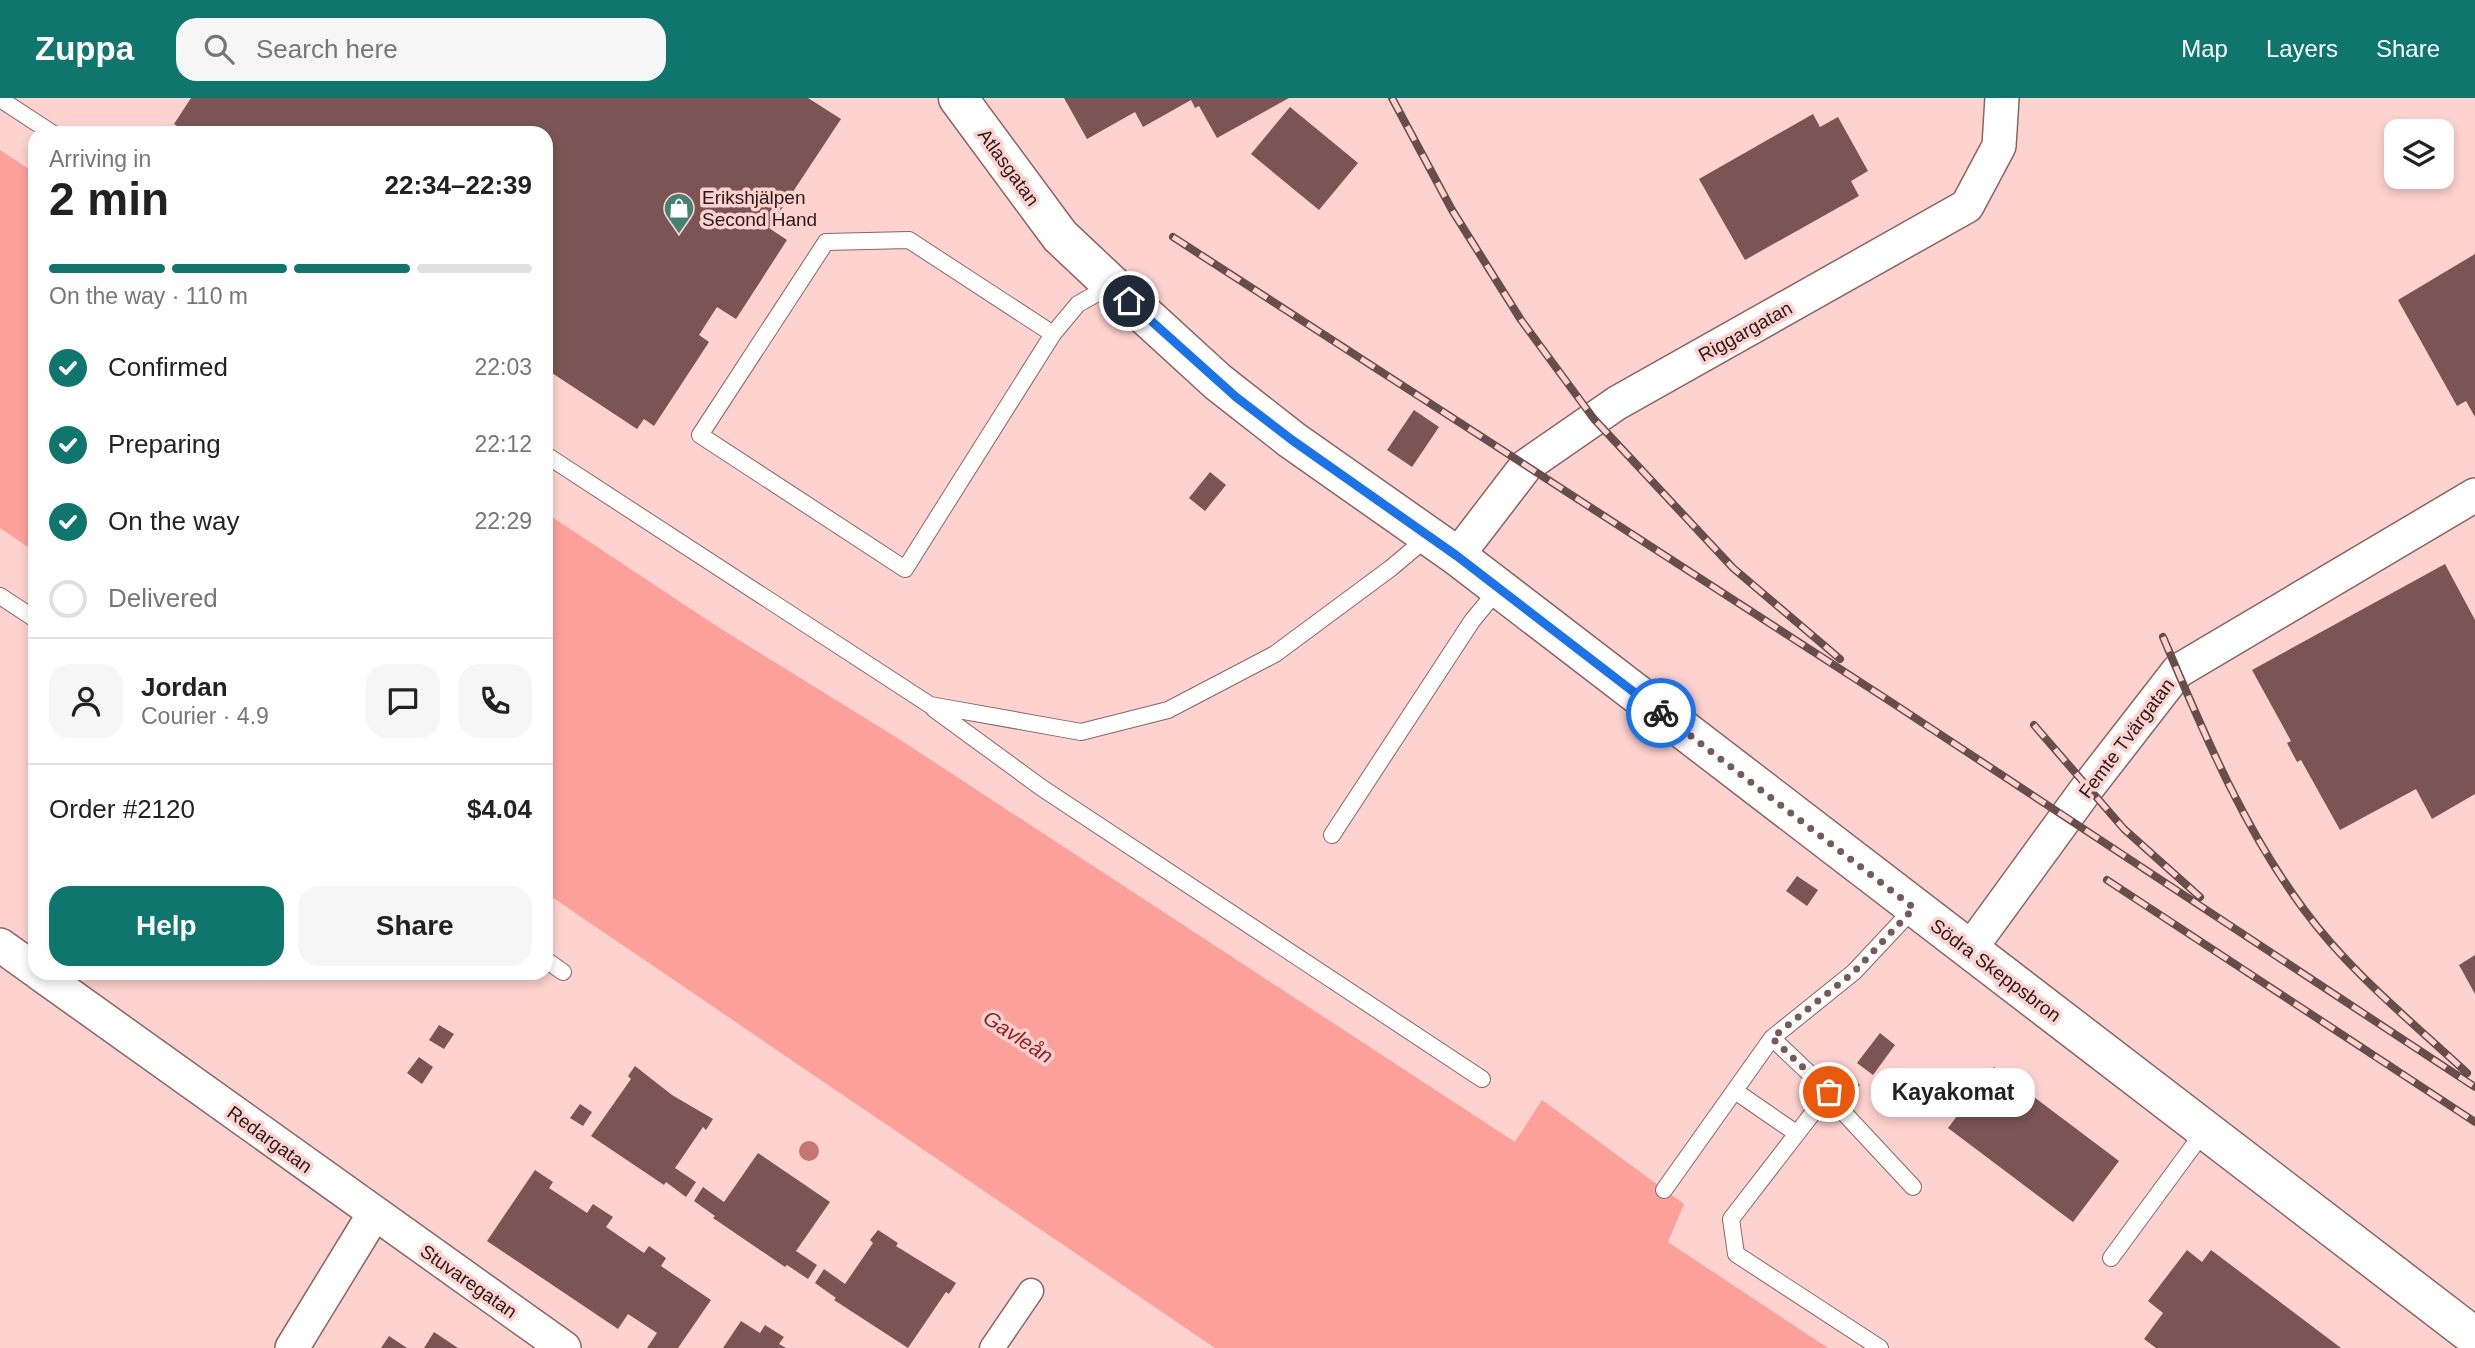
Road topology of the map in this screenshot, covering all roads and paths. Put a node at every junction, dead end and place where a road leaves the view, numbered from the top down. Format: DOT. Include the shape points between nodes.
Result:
graph roads {
  1 [pos="958,98"];
  2 [pos="2002,98"];
  3 [pos="0,99"];
  4 [pos="41,126"];
  5 [pos="1059,236"];
  6 [pos="1112,285"];
  7 [pos="1053,334"];
  8 [pos="553,460"];
  9 [pos="2475,495"];
  10 [pos="1443,546"];
  11 [pos="1499,588"];
  12 [pos="0,596"];
  13 [pos="28,614"];
  14 [pos="930,705"];
  15 [pos="1332,835"];
  16 [pos="1914,908"];
  17 [pos="0,945"];
  18 [pos="1970,949"];
  19 [pos="28,965"];
  20 [pos="553,965"];
  21 [pos="563,972"];
  22 [pos="48,980"];
  23 [pos="1772,1038"];
  24 [pos="1482,1079"];
  25 [pos="1735,1091"];
  26 [pos="1829,1092"];
  27 [pos="2205,1130"];
  28 [pos="1796,1133"];
  29 [pos="1913,1187"];
  30 [pos="1664,1190"];
  31 [pos="374,1214"];
  32 [pos="2111,1258"];
  33 [pos="1031,1291"];
  34 [pos="2475,1337"];
  35 [pos="292,1348"];
  36 [pos="564,1348"];
  37 [pos="992,1348"];
  38 [pos="1880,1348"];
  1 -- 5 [label="street, Atlasgatan"];
  2 -- 10 [label="street, Riggargatan" via="1999,146 1967,206 1617,402 1526,466"];
  3 -- 4 [label="lane"];
  5 -- 6 [label="street, Södra Skeppsbron"];
  6 -- 7 [label="lane" via="1078,304"];
  6 -- 10 [label="street, Södra Skeppsbron" via="1218,382"];
  7 -- 7 [label="lane" via="905,569 700,435 826,242 909,240"];
  8 -- 14 [label="lane"];
  9 -- 18 [label="street, Femte Tvärgatan" via="2178,671"];
  10 -- 11 [label="street, Södra Skeppsbron"];
  10 -- 14 [label="lane" via="1391,568 1275,654 1168,710 1081,732"];
  11 -- 15 [label="lane" via="1472,621"];
  11 -- 16 [label="street, Södra Skeppsbron"];
  12 -- 13 [label="lane"];
  14 -- 24 [label="lane" via="1042,788"];
  16 -- 18 [label="street, Södra Skeppsbron"];
  16 -- 23 [label="lane" via="1854,972"];
  17 -- 19 [label="street, Redargatan"];
  18 -- 27 [label="street, Södra Skeppsbron"];
  20 -- 21 [label="lane"];
  22 -- 31 [label="street, Redargatan"];
  23 -- 25 [label="lane"];
  23 -- 26 [label="lane"];
  25 -- 28 [label="lane"];
  25 -- 30 [label="lane"];
  26 -- 28 [label="lane"];
  26 -- 29 [label="lane"];
  27 -- 32 [label="lane"];
  27 -- 34 [label="street, Södra Skeppsbron"];
  28 -- 38 [label="lane" via="1731,1219 1737,1254"];
  31 -- 35 [label="street"];
  31 -- 36 [label="street, Stuvaregatan"];
  33 -- 37 [label="street"];
}
